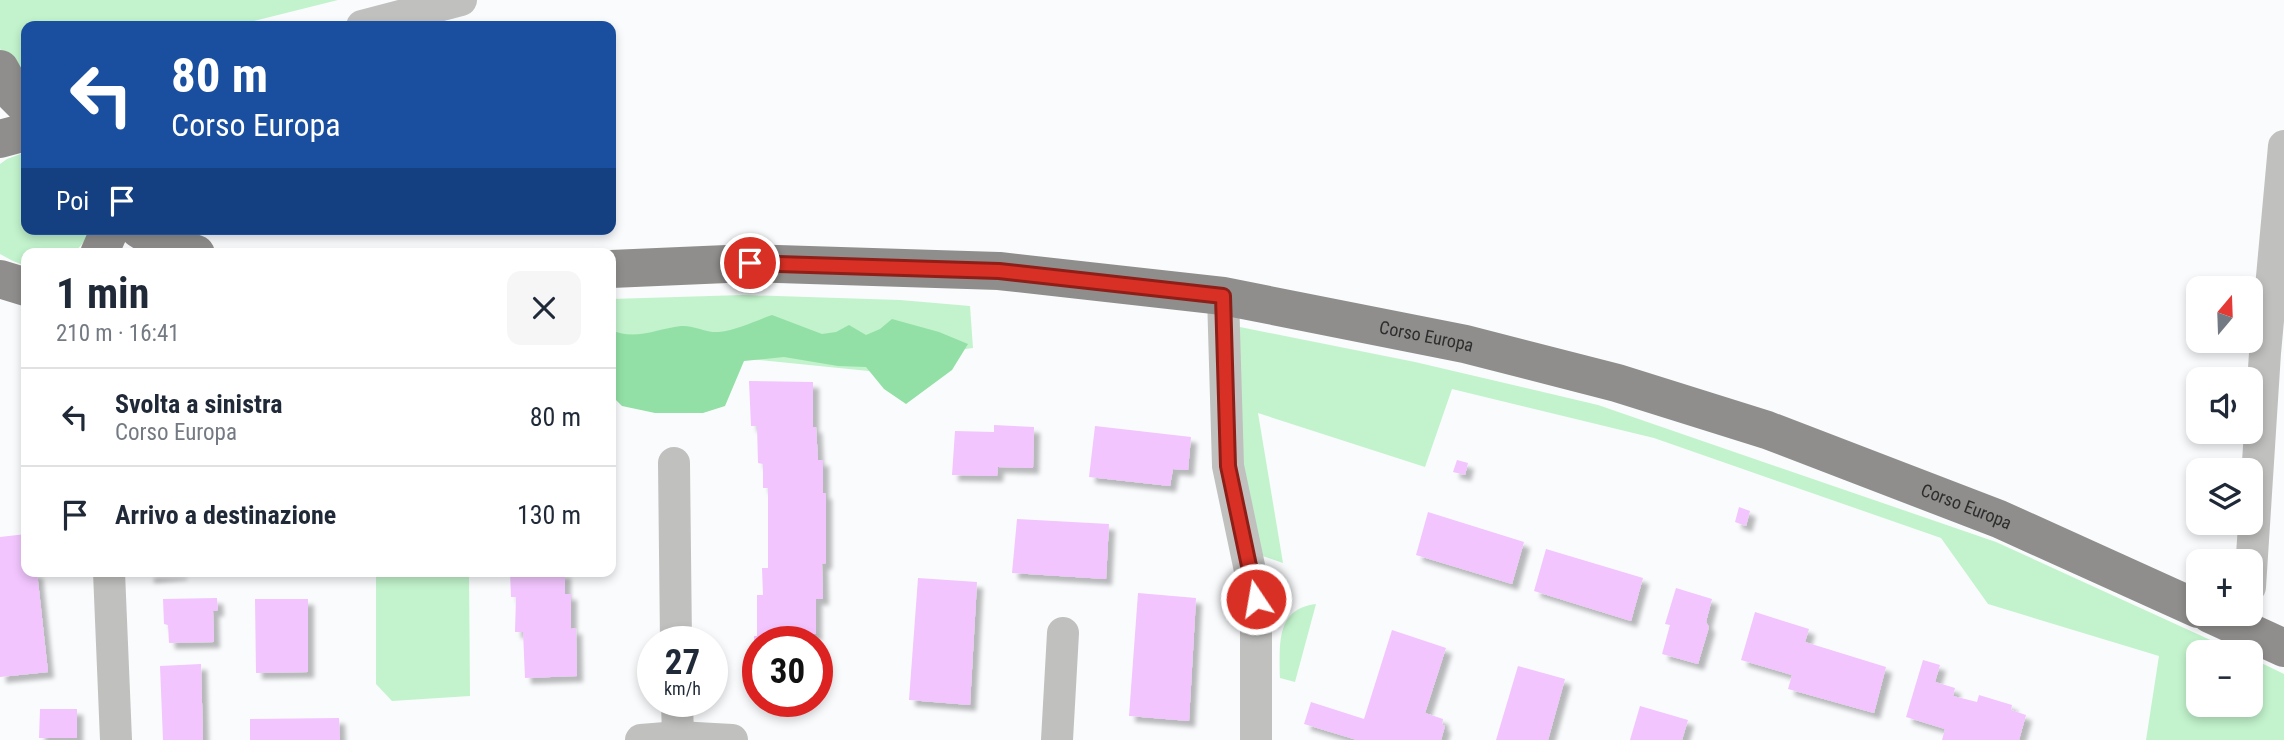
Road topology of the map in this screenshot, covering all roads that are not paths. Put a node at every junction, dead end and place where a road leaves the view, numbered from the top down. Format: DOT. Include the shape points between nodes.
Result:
graph roads {
  1 [pos="461,0"];
  2 [pos="381,21"];
  3 [pos="0,69"];
  4 [pos="21,101"];
  5 [pos="21,132"];
  6 [pos="0,139"];
  7 [pos="2284,146"];
  8 [pos="148,235"];
  9 [pos="179,248"];
  10 [pos="616,269"];
  11 [pos="1223,296"];
  12 [pos="674,463"];
  13 [pos="2252,549"];
  14 [pos="109,577"];
  15 [pos="2186,604"];
  16 [pos="676,626"];
  17 [pos="2252,626"];
  18 [pos="1063,633"];
  19 [pos="2284,648"];
  20 [pos="677,717"];
  21 [pos="678,737"];
  22 [pos="116,740"];
  23 [pos="642,740"];
  24 [pos="732,740"];
  25 [pos="1057,740"];
  26 [pos="1256,740"];
  1 -- 2 [label="street"];
  3 -- 4 [label="main road"];
  5 -- 6 [label="main road"];
  7 -- 13 [label="street"];
  8 -- 9 [label="main road"];
  10 -- 11 [label="main road, Corso Europa" via="750,263 999,271"];
  11 -- 15 [label="main road, Corso Europa" via="1465,344 1617,383 1766,430 1999,519"];
  11 -- 26 [label="street" via="1228,466 1256,599"];
  12 -- 16 [label="street"];
  14 -- 22 [label="street"];
  17 -- 19 [label="main road"];
  18 -- 25 [label="street"];
  20 -- 21 [label="street"];
  21 -- 23 [label="street"];
  21 -- 24 [label="street"];
}
